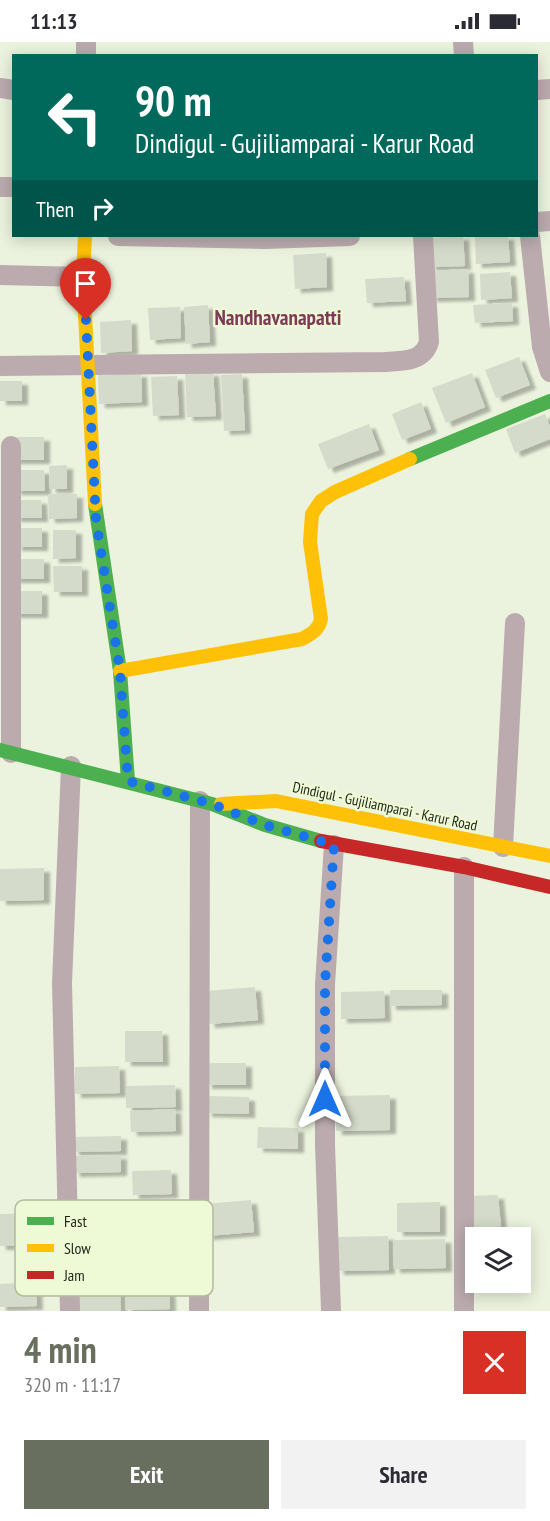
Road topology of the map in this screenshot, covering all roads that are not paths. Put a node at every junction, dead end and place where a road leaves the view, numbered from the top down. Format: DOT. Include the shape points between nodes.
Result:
graph roads {
  1 [pos="85,237"];
  2 [pos="167,237"];
  3 [pos="322,237"];
  4 [pos="423,237"];
  5 [pos="530,237"];
  6 [pos="0,276"];
  7 [pos="83,277"];
  8 [pos="88,363"];
  9 [pos="0,366"];
  10 [pos="550,372"];
  11 [pos="550,401"];
  12 [pos="11,446"];
  13 [pos="6,603"];
  14 [pos="515,623"];
  15 [pos="120,671"];
  16 [pos="6,752"];
  17 [pos="71,766"];
  18 [pos="128,781"];
  19 [pos="206,803"];
  20 [pos="334,845"];
  21 [pos="503,847"];
  22 [pos="547,851"];
  23 [pos="464,867"];
  24 [pos="550,886"];
  25 [pos="67,1200"];
  26 [pos="201,1200"];
  27 [pos="70,1296"];
  28 [pos="199,1296"];
  29 [pos="70,1311"];
  30 [pos="199,1311"];
  31 [pos="331,1311"];
  32 [pos="464,1311"];
  1 -- 7 [label="street"];
  2 -- 3 [label="street"];
  4 -- 8 [label="street" via="429,342 426,352 418,357 384,362"];
  5 -- 10 [label="street" via="542,347"];
  6 -- 7 [label="street"];
  7 -- 8 [label="street"];
  8 -- 9 [label="street"];
  8 -- 15 [label="street" via="96,520"];
  11 -- 15 [label="street" via="346,486 317,504 310,515 309,531 321,611 320,626 313,633 275,645"];
  12 -- 13 [label="street"];
  13 -- 16 [label="street"];
  14 -- 21 [label="street"];
  15 -- 18 [label="street"];
  16 -- 17 [label="street, Dindigul - Gujiliamparai - Karur Road"];
  17 -- 18 [label="street, Dindigul - Gujiliamparai - Karur Road"];
  17 -- 25 [label="street" via="62,983"];
  18 -- 19 [label="street, Dindigul - Gujiliamparai - Karur Road"];
  19 -- 20 [label="street, Dindigul - Gujiliamparai - Karur Road"];
  19 -- 21 [label="street, Dindigul - Gujiliamparai - Karur Road" via="276,801"];
  19 -- 26 [label="street"];
  20 -- 23 [label="street, Dindigul - Gujiliamparai - Karur Road"];
  20 -- 31 [label="street" via="325,984"];
  21 -- 22 [label="street, Dindigul - Gujiliamparai - Karur Road"];
  23 -- 24 [label="street, Dindigul - Gujiliamparai - Karur Road"];
  23 -- 32 [label="street"];
  27 -- 29 [label="street"];
  28 -- 30 [label="street"];
}
